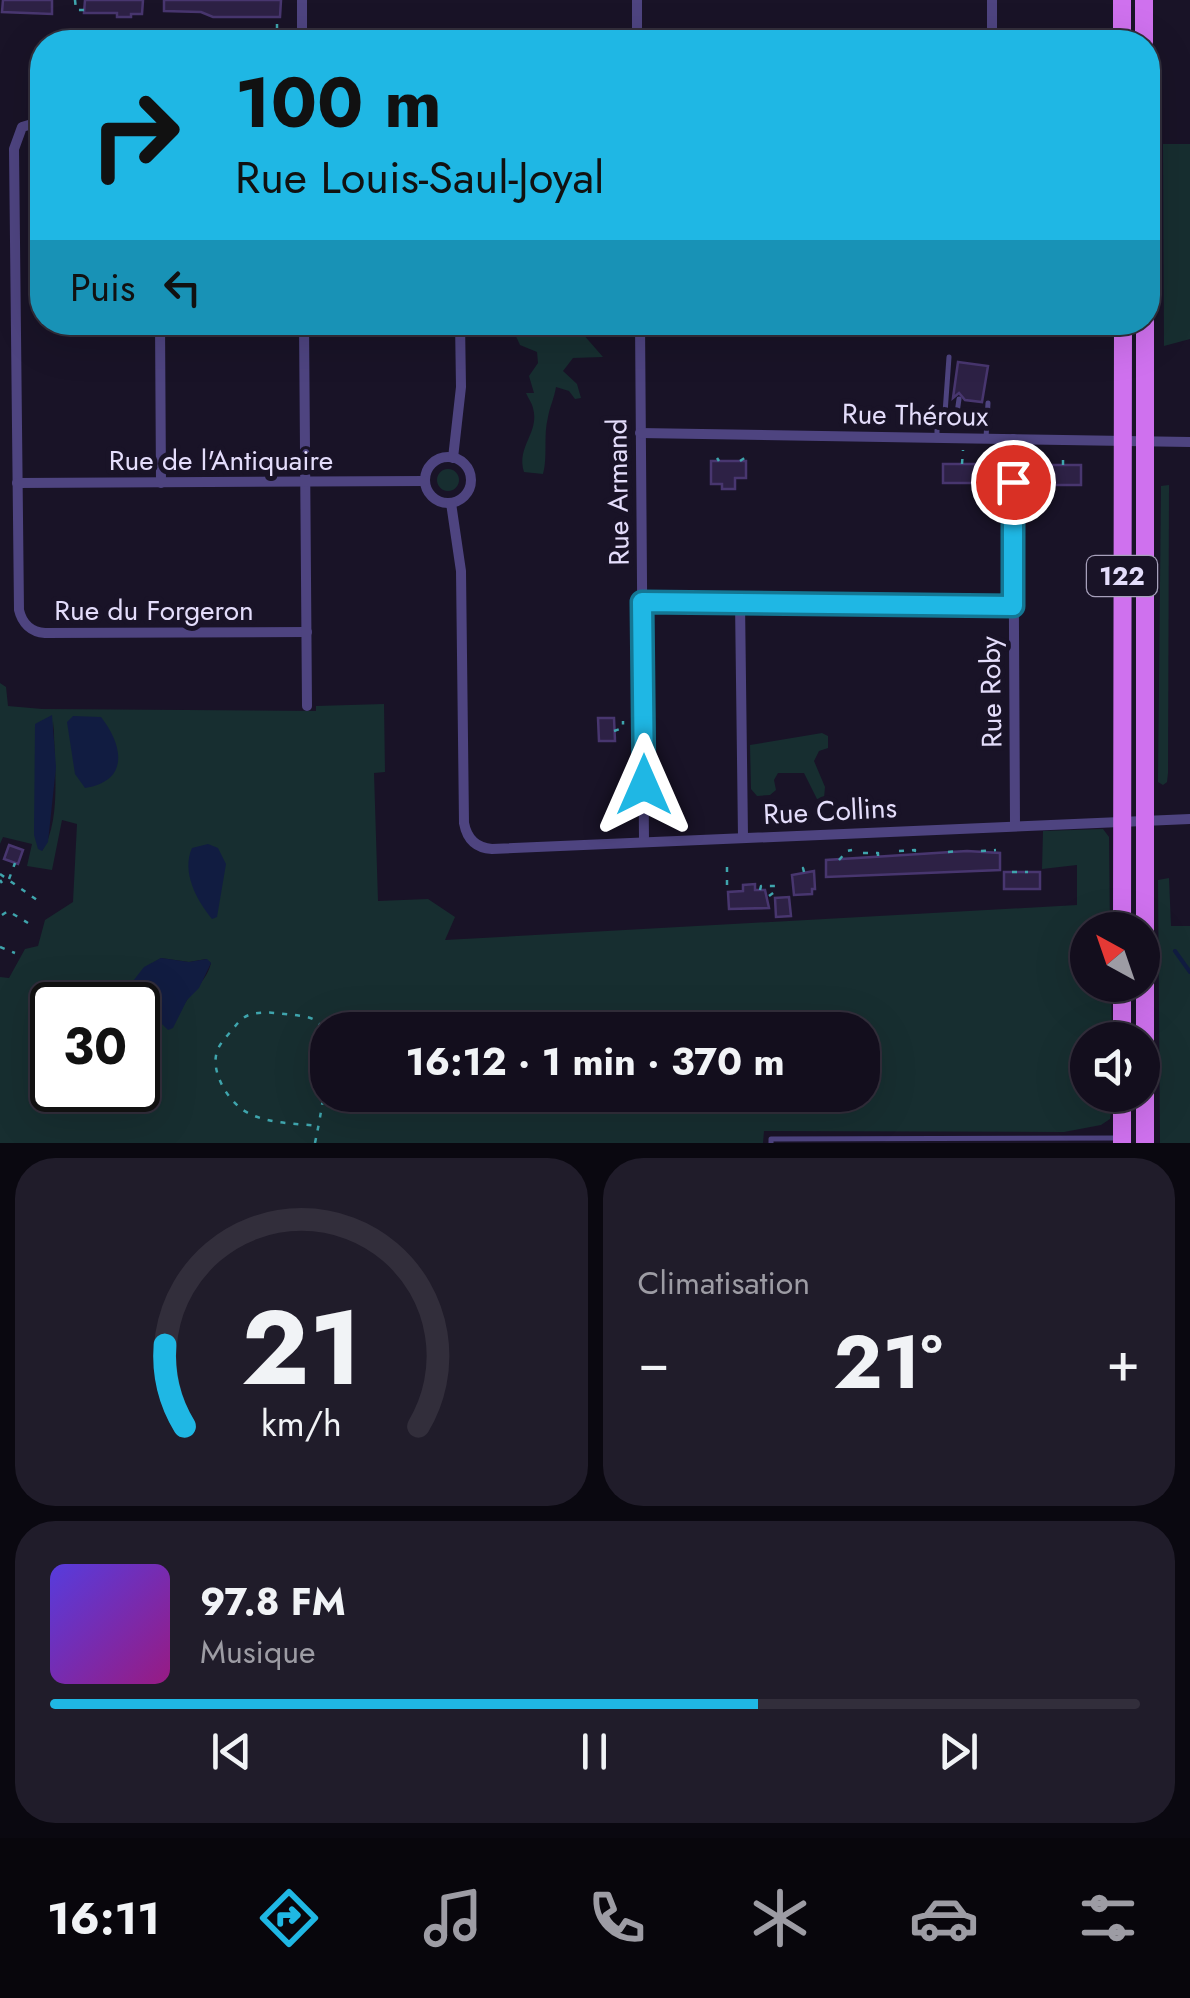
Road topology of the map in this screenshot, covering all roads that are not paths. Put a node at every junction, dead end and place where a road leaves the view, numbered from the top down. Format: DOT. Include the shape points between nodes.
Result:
graph roads {
  1 [pos="302,0"];
  2 [pos="637,0"];
  3 [pos="992,0"];
  4 [pos="1122,0"];
  5 [pos="1144,0"];
  6 [pos="302,30"];
  7 [pos="637,30"];
  8 [pos="992,30"];
  9 [pos="1122,30"];
  10 [pos="1148,30"];
  11 [pos="30,125"];
  12 [pos="160,335"];
  13 [pos="304,335"];
  14 [pos="460,335"];
  15 [pos="640,335"];
  16 [pos="1123,335"];
  17 [pos="1150,335"];
  18 [pos="949,357"];
  19 [pos="959,399"];
  20 [pos="988,403"];
  21 [pos="945,413"];
  22 [pos="957,413"];
  23 [pos="987,414"];
  24 [pos="640,433"];
  25 [pos="936,438"];
  26 [pos="986,438"];
  27 [pos="1013,439"];
  28 [pos="1123,442"];
  29 [pos="1145,442"];
  30 [pos="1190,442"];
  31 [pos="453,458"];
  32 [pos="425,481"];
  33 [pos="162,482"];
  34 [pos="305,482"];
  35 [pos="17,483"];
  36 [pos="450,503"];
  37 [pos="642,602"];
  38 [pos="740,602"];
  39 [pos="1013,606"];
  40 [pos="306,632"];
  41 [pos="307,706"];
  42 [pos="1190,819"];
  43 [pos="1122,820"];
  44 [pos="1144,820"];
  45 [pos="1015,825"];
  46 [pos="743,837"];
  47 [pos="644,841"];
  48 [pos="1122,912"];
  49 [pos="1122,1112"];
  50 [pos="1122,1140"];
  51 [pos="1145,1140"];
  52 [pos="876,1141"];
  53 [pos="1065,1141"];
  54 [pos="770,1143"];
  1 -- 6 [label="street"];
  2 -- 7 [label="street"];
  3 -- 8 [label="street"];
  4 -- 9 [label="main road"];
  5 -- 10 [label="main road"];
  11 -- 35 [label="street, Rue du Forgeron" via="22,128 14,149"];
  12 -- 33 [label="street"];
  13 -- 34 [label="street"];
  14 -- 31 [label="street"];
  15 -- 24 [label="street, Rue Armand"];
  16 -- 28 [label="main road, 122"];
  17 -- 29 [label="main road"];
  18 -- 21 [label="lane"];
  19 -- 22 [label="lane"];
  20 -- 23 [label="lane"];
  21 -- 22 [label="lane"];
  21 -- 25 [label="lane" via="937,412"];
  22 -- 23 [label="lane"];
  23 -- 26 [label="lane"];
  24 -- 25 [label="street, Rue Théroux"];
  24 -- 37 [label="street, Rue Armand"];
  25 -- 26 [label="street, Rue Théroux"];
  26 -- 27 [label="street, Rue Théroux"];
  27 -- 28 [label="street, Rue Théroux"];
  27 -- 39 [label="street, Rue Roby"];
  28 -- 29 [label="street, Rue Théroux"];
  28 -- 43 [label="main road, 122"];
  29 -- 30 [label="street, Rue Théroux"];
  29 -- 44 [label="main road"];
  31 -- 32 [label="street" via="431,465"];
  31 -- 36 [label="street" via="464,464 470,482 466,494"];
  32 -- 34 [label="street, Rue de l'Antiquaire"];
  32 -- 36 [label="street" via="433,498"];
  33 -- 34 [label="street, Rue de l'Antiquaire"];
  33 -- 35 [label="street, Rue de l'Antiquaire"];
  34 -- 40 [label="street"];
  35 -- 40 [label="street, Rue du Forgeron" via="18,610 32,630"];
  36 -- 47 [label="street, Rue Collins" via="461,571 464,823 474,843 492,849"];
  37 -- 38 [label="street"];
  37 -- 47 [label="street, Rue Armand"];
  38 -- 39 [label="street"];
  38 -- 46 [label="street"];
  39 -- 45 [label="street, Rue Roby"];
  40 -- 41 [label="street"];
  42 -- 44 [label="street, Rue Collins"];
  43 -- 44 [label="street, Rue Collins"];
  43 -- 45 [label="street, Rue Collins"];
  43 -- 48 [label="main road, 122"];
  44 -- 51 [label="main road"];
  45 -- 46 [label="street, Rue Collins"];
  46 -- 47 [label="street, Rue Collins"];
  49 -- 50 [label="main road"];
  50 -- 51 [label="street"];
  50 -- 53 [label="lane"];
  52 -- 53 [label="lane"];
  52 -- 54 [label="lane"];
}
